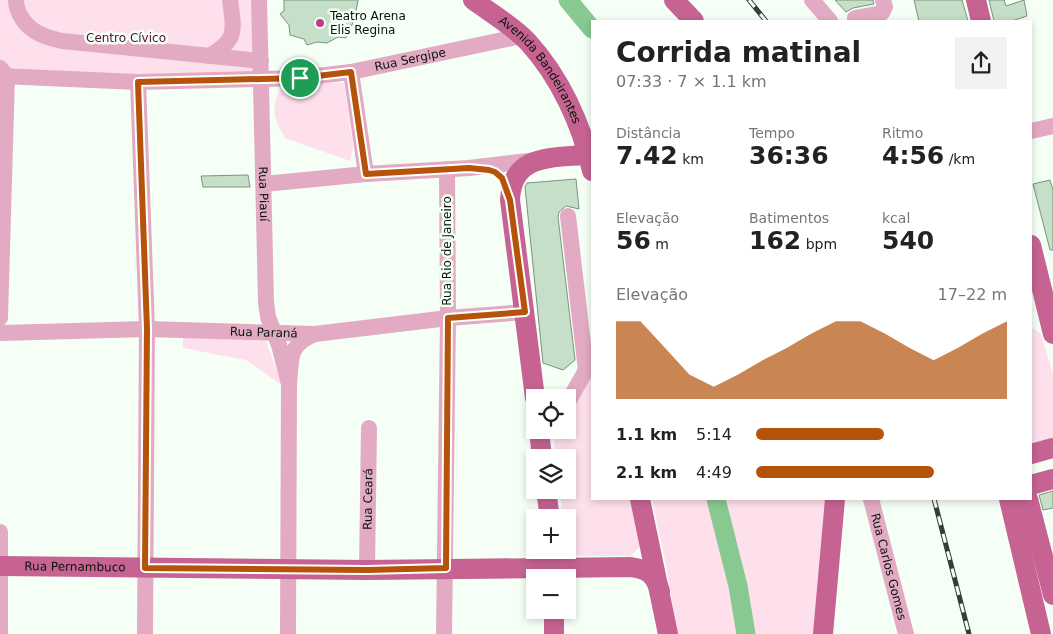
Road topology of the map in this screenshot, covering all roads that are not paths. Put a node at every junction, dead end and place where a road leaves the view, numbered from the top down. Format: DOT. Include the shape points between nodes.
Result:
graph roads {
  1 [pos="16,0"];
  2 [pos="230,0"];
  3 [pos="259,0"];
  4 [pos="473,0"];
  5 [pos="674,0"];
  6 [pos="812,0"];
  7 [pos="883,0"];
  8 [pos="976,0"];
  9 [pos="855,18"];
  10 [pos="693,20"];
  11 [pos="829,20"];
  12 [pos="981,20"];
  13 [pos="521,36"];
  14 [pos="209,56"];
  15 [pos="261,61"];
  16 [pos="351,72"];
  17 [pos="2,73"];
  18 [pos="262,79"];
  19 [pos="138,82"];
  20 [pos="577,122"];
  21 [pos="1053,126"];
  22 [pos="1032,131"];
  23 [pos="559,158"];
  24 [pos="538,160"];
  25 [pos="591,160"];
  26 [pos="469,168"];
  27 [pos="447,169"];
  28 [pos="366,174"];
  29 [pos="591,178"];
  30 [pos="264,184"];
  31 [pos="510,200"];
  32 [pos="568,216"];
  33 [pos="1032,251"];
  34 [pos="525,312"];
  35 [pos="0,318"];
  36 [pos="448,318"];
  37 [pos="1044,320"];
  38 [pos="147,329"];
  39 [pos="272,332"];
  40 [pos="0,333"];
  41 [pos="315,334"];
  42 [pos="589,370"];
  43 [pos="289,384"];
  44 [pos="534,389"];
  45 [pos="576,390"];
  46 [pos="369,428"];
  47 [pos="1053,448"];
  48 [pos="1032,454"];
  49 [pos="1053,479"];
  50 [pos="1032,485"];
  51 [pos="640,500"];
  52 [pos="836,500"];
  53 [pos="871,500"];
  54 [pos="1009,500"];
  55 [pos="1028,500"];
  56 [pos="0,532"];
  57 [pos="649,542"];
  58 [pos="1048,554"];
  59 [pos="555,565"];
  60 [pos="0,566"];
  61 [pos="631,567"];
  62 [pos="145,568"];
  63 [pos="446,568"];
  64 [pos="287,569"];
  65 [pos="367,570"];
  66 [pos="660,591"];
  67 [pos="1053,595"];
  68 [pos="554,619"];
  69 [pos="0,634"];
  70 [pos="145,634"];
  71 [pos="288,634"];
  72 [pos="444,634"];
  73 [pos="554,634"];
  74 [pos="668,634"];
  75 [pos="823,634"];
  76 [pos="906,634"];
  77 [pos="1041,634"];
  1 -- 14 [label="street" via="16,8 23,21 38,33 62,41"];
  2 -- 14 [label="street" via="233,27 230,40"];
  3 -- 15 [label="street, Rua Piauí"];
  4 -- 13 [label="main road, Avenida Bandeirantes"];
  5 -- 10 [label="main road"];
  6 -- 11 [label="street"];
  7 -- 9 [label="street" via="885,7 882,13"];
  8 -- 12 [label="main road"];
  13 -- 16 [label="street, Rua Sergipe"];
  13 -- 20 [label="main road, Avenida Bandeirantes" via="544,63"];
  14 -- 15 [label="street"];
  15 -- 18 [label="street, Rua Piauí"];
  16 -- 18 [label="street, Rua Sergipe"];
  16 -- 28 [label="street"];
  17 -- 19 [label="street, Rua Sergipe"];
  17 -- 35 [label="street"];
  18 -- 19 [label="street, Rua Sergipe"];
  18 -- 30 [label="street, Rua Piauí"];
  19 -- 38 [label="street"];
  20 -- 23 [label="main road" via="576,144"];
  20 -- 25 [label="main road, Avenida Bandeirantes"];
  21 -- 22 [label="street"];
  23 -- 24 [label="main road"];
  23 -- 25 [label="main road"];
  23 -- 29 [label="main road" via="578,163"];
  24 -- 26 [label="street"];
  24 -- 31 [label="main road" via="518,171 510,186"];
  26 -- 27 [label="street"];
  26 -- 31 [label="street" via="495,172 502,178"];
  27 -- 28 [label="street"];
  27 -- 36 [label="street, Rua Rio de Janeiro"];
  28 -- 30 [label="street"];
  30 -- 39 [label="street, Rua Piauí" via="266,302"];
  31 -- 34 [label="main road"];
  32 -- 42 [label="street"];
  33 -- 37 [label="main road"];
  34 -- 36 [label="street, Rua Paraná"];
  34 -- 44 [label="main road"];
  36 -- 41 [label="street, Rua Paraná"];
  36 -- 63 [label="street, Rua Rio de Janeiro"];
  38 -- 39 [label="street, Rua Paraná"];
  38 -- 40 [label="street, Rua Paraná"];
  38 -- 62 [label="street"];
  39 -- 41 [label="street, Rua Paraná"];
  39 -- 43 [label="street, Rua Piauí" via="279,345"];
  41 -- 43 [label="street, Rua Piauí" via="304,338 292,352"];
  42 -- 45 [label="street"];
  43 -- 64 [label="street, Rua Piauí"];
  46 -- 65 [label="street, Rua Ceará"];
  47 -- 48 [label="main road"];
  49 -- 50 [label="main road"];
  51 -- 57 [label="main road"];
  52 -- 75 [label="main road"];
  53 -- 76 [label="street, Rua Carlos Gomes"];
  54 -- 77 [label="main road"];
  55 -- 58 [label="main road"];
  56 -- 60 [label="street"];
  57 -- 61 [label="main road" via="647,558 640,565"];
  57 -- 66 [label="main road"];
  58 -- 67 [label="main road"];
  59 -- 61 [label="main road, Rua Pernambuco"];
  59 -- 63 [label="main road, Rua Pernambuco"];
  60 -- 62 [label="main road, Rua Pernambuco"];
  60 -- 69 [label="street"];
  61 -- 66 [label="main road" via="650,573"];
  62 -- 64 [label="main road, Rua Pernambuco"];
  62 -- 70 [label="street"];
  63 -- 65 [label="main road, Rua Pernambuco"];
  63 -- 72 [label="street, Rua Rio de Janeiro"];
  64 -- 65 [label="main road, Rua Pernambuco"];
  64 -- 71 [label="street, Rua Piauí"];
  66 -- 74 [label="main road"];
  68 -- 73 [label="main road"];
}
